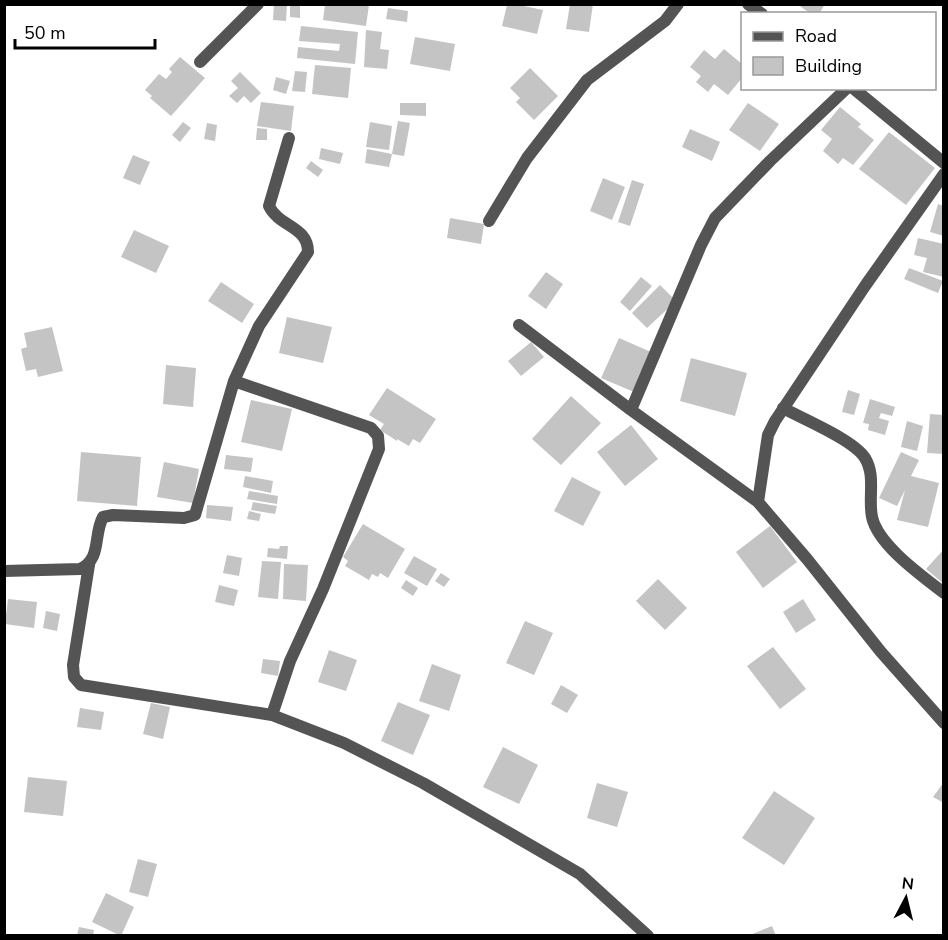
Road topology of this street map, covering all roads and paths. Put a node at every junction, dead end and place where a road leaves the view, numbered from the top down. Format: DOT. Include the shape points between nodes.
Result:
graph roads {
  1 [pos="258,4"];
  2 [pos="678,4"];
  3 [pos="200,62"];
  4 [pos="845,90"];
  5 [pos="855,90"];
  6 [pos="289,138"];
  7 [pos="944,163"];
  8 [pos="943,177"];
  9 [pos="489,221"];
  10 [pos="519,325"];
  11 [pos="234,381"];
  12 [pos="783,408"];
  13 [pos="630,410"];
  14 [pos="758,502"];
  15 [pos="89,565"];
  16 [pos="4,571"];
  17 [pos="944,593"];
  18 [pos="272,715"];
  19 [pos="944,723"];
  20 [pos="648,936"];
  1 -- 3 [label="street"];
  2 -- 9 [label="street" via="665,21 587,80 526,158"];
  4 -- 13 [label="street" via="715,218"];
  5 -- 7 [label="street"];
  6 -- 11 [label="street" via="269,206 273,214 304,236 308,252 259,326"];
  8 -- 12 [label="street"];
  10 -- 13 [label="street"];
  11 -- 15 [label="street" via="195,515 103,517"];
  11 -- 18 [label="street" via="371,428 378,436 379,449 290,661"];
  12 -- 14 [label="street" via="768,435"];
  12 -- 17 [label="street" via="850,444 864,456 871,469 872,518 882,537 915,571"];
  13 -- 14 [label="street"];
  14 -- 19 [label="street"];
  15 -- 16 [label="street" via="80,569"];
  15 -- 18 [label="street" via="73,665 74,677 81,685"];
  18 -- 20 [label="street" via="344,743 499,825 580,874"];
}
